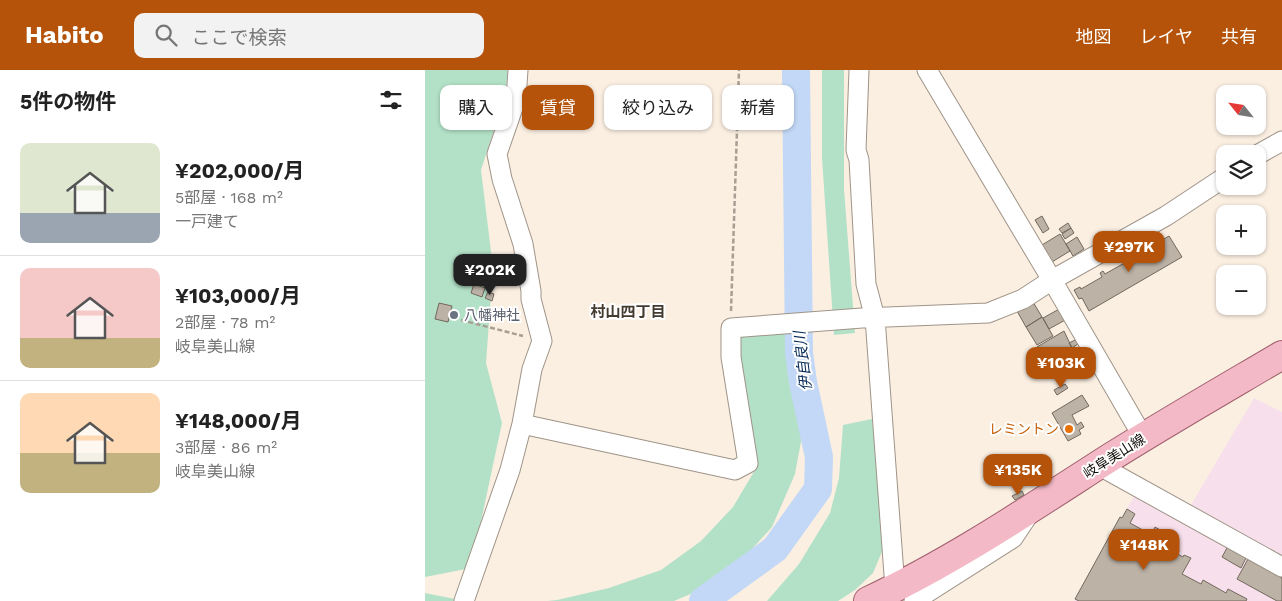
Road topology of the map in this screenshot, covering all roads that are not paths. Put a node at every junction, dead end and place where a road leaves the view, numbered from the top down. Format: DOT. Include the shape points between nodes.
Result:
graph roads {
  1 [pos="518,70"];
  2 [pos="859,70"];
  3 [pos="927,70"];
  4 [pos="1282,141"];
  5 [pos="1266,150"];
  6 [pos="1216,183"];
  7 [pos="1052,280"];
  8 [pos="869,318"];
  9 [pos="1282,355"];
  10 [pos="522,424"];
  11 [pos="1143,437"];
  12 [pos="1098,465"];
  13 [pos="1282,567"];
  14 [pos="905,595"];
  15 [pos="464,601"];
  16 [pos="868,601"];
  1 -- 10 [label="street" via="516,99 497,154 523,244 541,341 532,369"];
  2 -- 8 [label="street" via="856,150"];
  3 -- 7 [label="street"];
  4 -- 5 [label="street"];
  6 -- 7 [label="street" via="1166,216"];
  7 -- 8 [label="street" via="1023,299 988,312"];
  7 -- 11 [label="street"];
  8 -- 10 [label="street" via="738,327 731,357 748,463 735,470"];
  8 -- 14 [label="street"];
  9 -- 11 [label="main road, 岐阜美山線"];
  10 -- 15 [label="street" via="510,470"];
  11 -- 12 [label="main road, 岐阜美山線"];
  12 -- 13 [label="street"];
  12 -- 14 [label="main road, 岐阜美山線"];
  14 -- 16 [label="main road, 岐阜美山線"];
}
